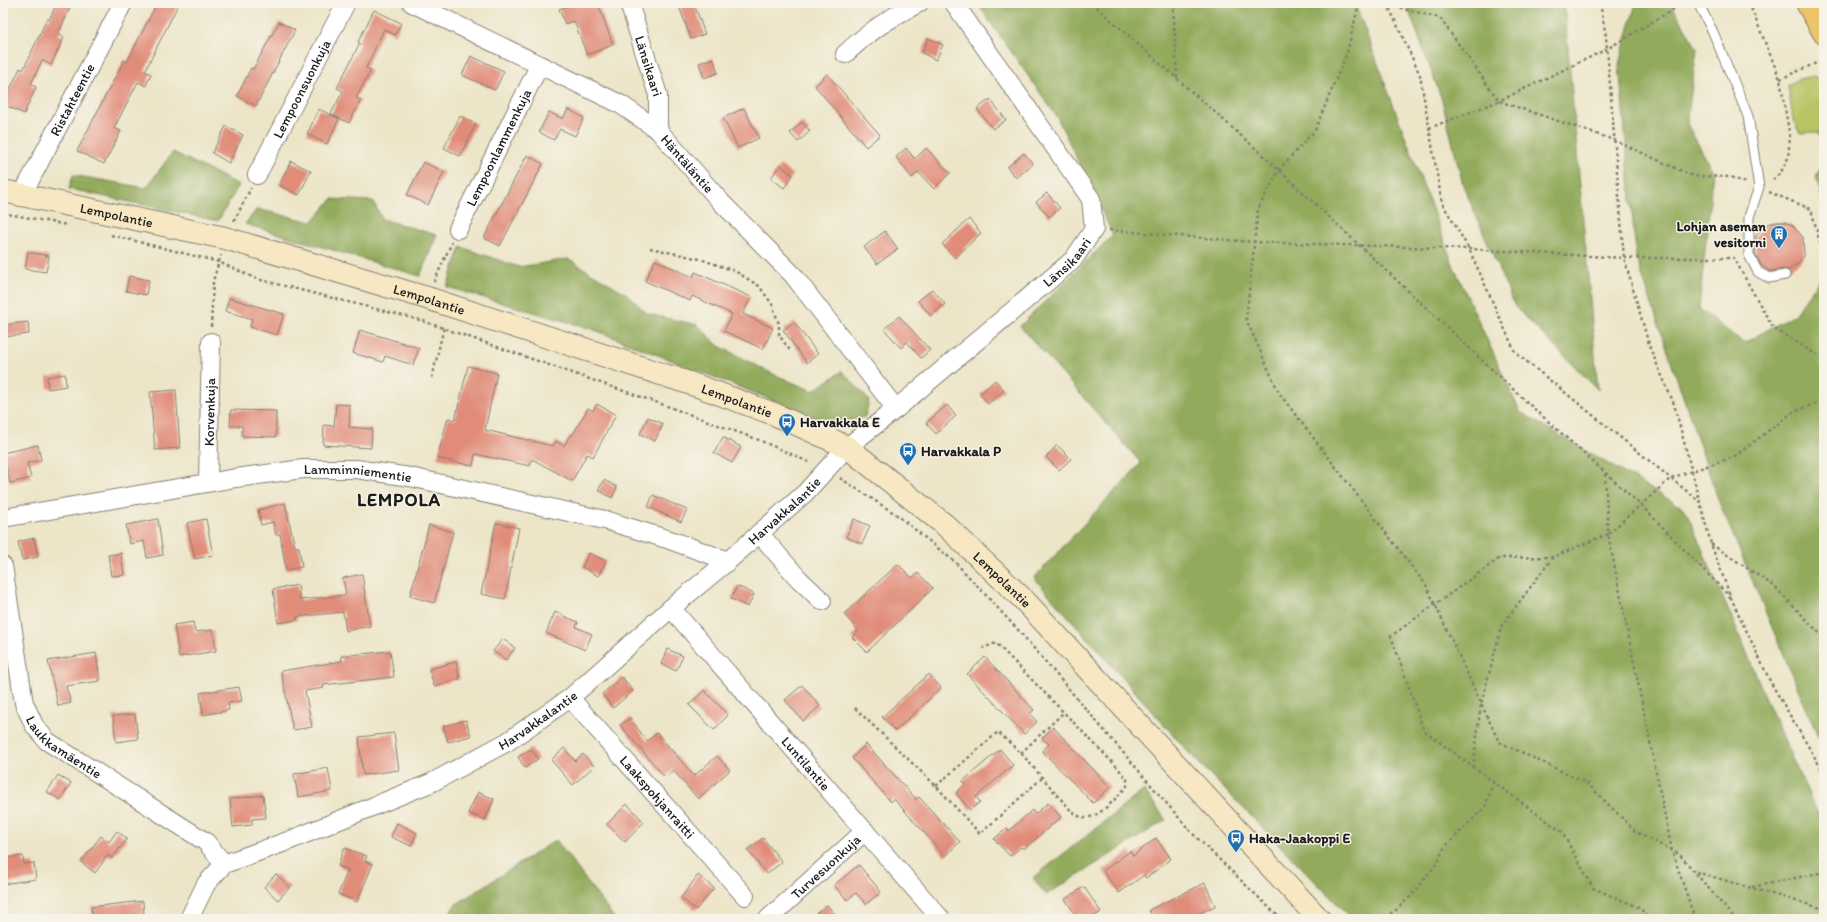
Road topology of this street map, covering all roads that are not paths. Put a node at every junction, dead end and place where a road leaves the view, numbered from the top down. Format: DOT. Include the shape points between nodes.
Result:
graph roads {
  1 [pos="123,3"];
  2 [pos="346,3"];
  3 [pos="412,3"];
  4 [pos="629,3"];
  5 [pos="919,3"];
  6 [pos="954,3"];
  7 [pos="1698,3"];
  8 [pos="1807,3"];
  9 [pos="1824,33"];
  10 [pos="845,54"];
  11 [pos="539,66"];
  12 [pos="658,130"];
  13 [pos="257,175"];
  14 [pos="12,194"];
  15 [pos="458,229"];
  16 [pos="1785,275"];
  17 [pos="211,342"];
  18 [pos="896,409"];
  19 [pos="847,447"];
  20 [pos="208,482"];
  21 [pos="3,518"];
  22 [pos="759,533"];
  23 [pos="728,561"];
  24 [pos="3,566"];
  25 [pos="822,601"];
  26 [pos="671,608"];
  27 [pos="570,698"];
  28 [pos="865,831"];
  29 [pos="224,864"];
  30 [pos="745,896"];
  31 [pos="188,919"];
  32 [pos="768,919"];
  33 [pos="940,919"];
  34 [pos="1319,919"];
  1 -- 14 [label="street, Ristahteentie"];
  2 -- 13 [label="street, Lempoonsuonkuja"];
  3 -- 11 [label="street, Häntäläntie"];
  4 -- 12 [label="street, Länsikaari" via="658,95"];
  5 -- 10 [label="street" via="866,33"];
  6 -- 18 [label="street, Länsikaari" via="1091,199 1094,229 1073,260"];
  7 -- 16 [label="lane" via="1748,116 1759,187 1749,217 1749,255 1758,272 1769,278"];
  8 -- 9 [label="highway"];
  11 -- 12 [label="street, Häntäläntie" via="620,104"];
  11 -- 15 [label="street, Lempoonlammenkuja"];
  12 -- 18 [label="street, Häntäläntie" via="721,202 793,275"];
  14 -- 19 [label="street, Lempolantie" via="225,238 427,298 698,386 774,414"];
  17 -- 20 [label="street, Korvenkuja"];
  18 -- 19 [label="street, Länsikaari"];
  19 -- 22 [label="street, Harvakkalantie" via="805,493"];
  19 -- 34 [label="street, Lempolantie" via="945,525 1023,599"];
  20 -- 21 [label="street, Lamminniementie"];
  20 -- 23 [label="street, Lamminniementie" via="303,469 356,469 402,476 605,520"];
  22 -- 23 [label="street, Harvakkalantie"];
  22 -- 25 [label="street"];
  23 -- 26 [label="street, Harvakkalantie"];
  24 -- 29 [label="street, Laukkamäentie" via="24,703 34,725 47,741 206,842"];
  26 -- 27 [label="street, Harvakkalantie"];
  26 -- 28 [label="street, Luntilantie"];
  27 -- 29 [label="street, Harvakkalantie" via="507,742 433,782"];
  27 -- 30 [label="street, Laakspohjanraitti"];
  28 -- 32 [label="street, Turvesuonkuja"];
  28 -- 33 [label="street, Luntilantie"];
  29 -- 31 [label="street, Harvakkalantie" via="206,884"];
}
